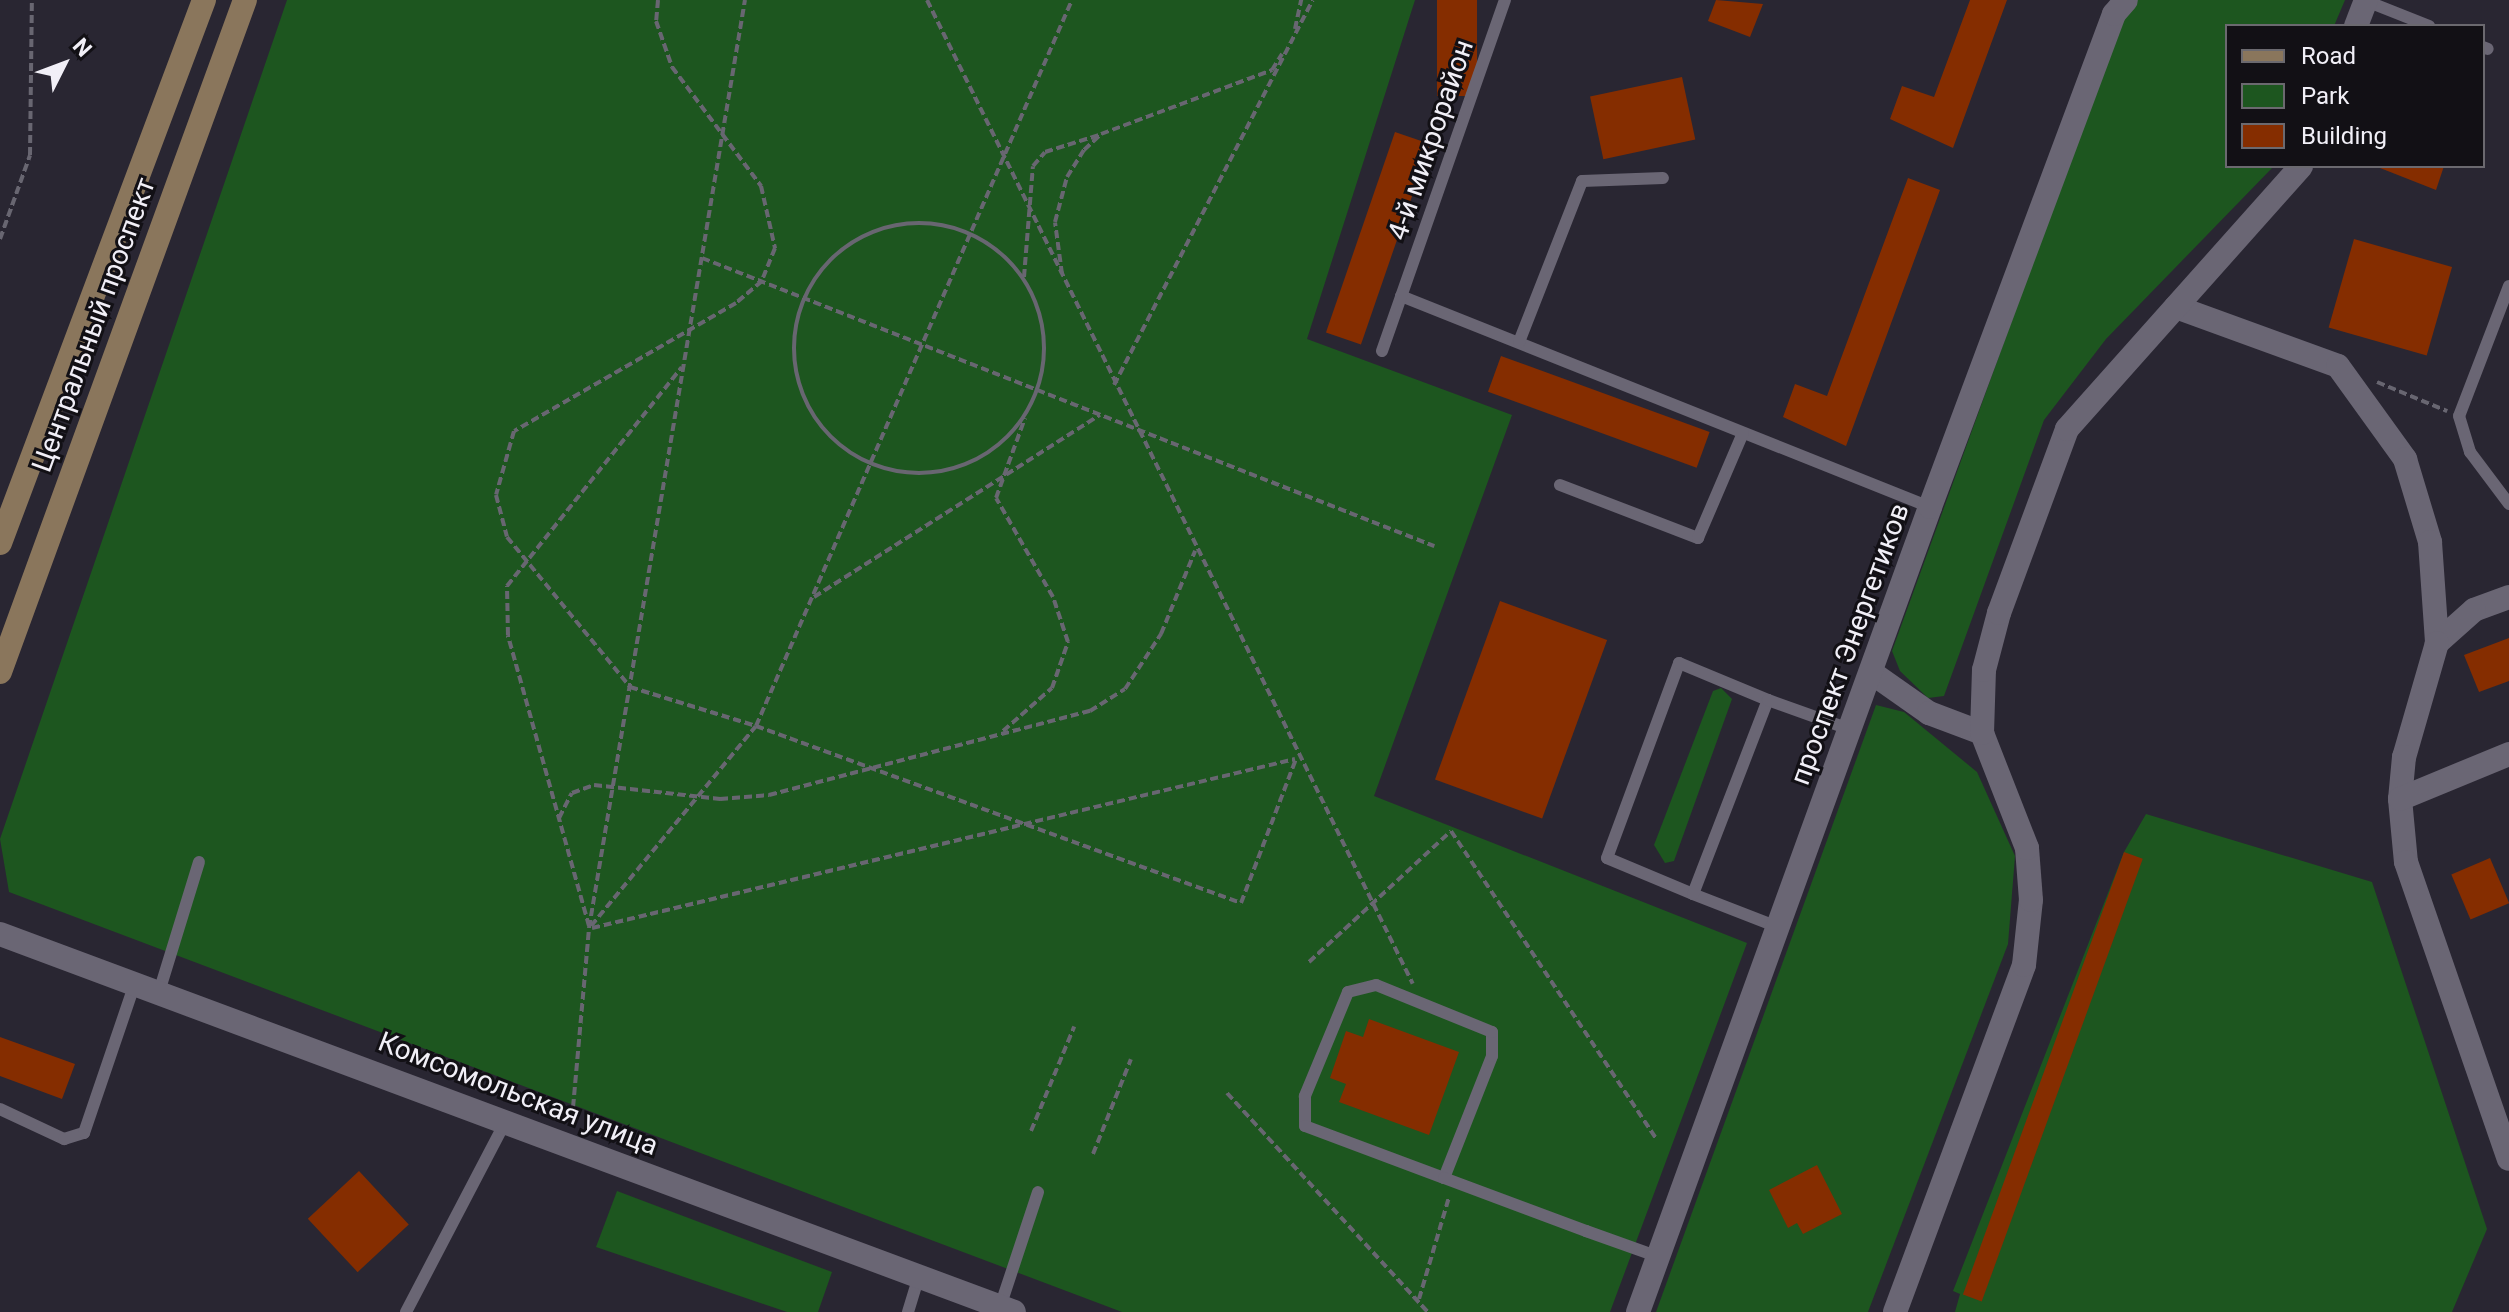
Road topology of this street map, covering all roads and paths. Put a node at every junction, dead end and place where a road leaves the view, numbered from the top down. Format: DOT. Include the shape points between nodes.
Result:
graph roads {
  1 [pos="32,0"];
  2 [pos="204,0"];
  3 [pos="245,0"];
  4 [pos="658,0"];
  5 [pos="745,0"];
  6 [pos="927,0"];
  7 [pos="1072,0"];
  8 [pos="1301,0"];
  9 [pos="1313,0"];
  10 [pos="1505,0"];
  11 [pos="2366,1"];
  12 [pos="2120,5"];
  13 [pos="2357,24"];
  14 [pos="2424,24"];
  15 [pos="1294,37"];
  16 [pos="724,129"];
  17 [pos="1101,134"];
  18 [pos="2299,168"];
  19 [pos="1663,178"];
  20 [pos="1030,212"];
  21 [pos="0,239"];
  22 [pos="702,258"];
  23 [pos="762,281"];
  24 [pos="1025,282"];
  25 [pos="1064,282"];
  26 [pos="2509,286"];
  27 [pos="1401,296"];
  28 [pos="2176,307"];
  29 [pos="1519,342"];
  30 [pos="1382,351"];
  31 [pos="684,365"];
  32 [pos="2338,366"];
  33 [pos="1114,385"];
  34 [pos="1026,414"];
  35 [pos="1100,415"];
  36 [pos="2459,416"];
  37 [pos="1743,433"];
  38 [pos="1001,478"];
  39 [pos="1560,485"];
  40 [pos="2509,504"];
  41 [pos="1930,507"];
  42 [pos="0,543"];
  43 [pos="1434,546"];
  44 [pos="1195,551"];
  45 [pos="526,562"];
  46 [pos="2509,597"];
  47 [pos="812,598"];
  48 [pos="2437,643"];
  49 [pos="0,672"];
  50 [pos="1872,673"];
  51 [pos="630,687"];
  52 [pos="1768,700"];
  53 [pos="756,726"];
  54 [pos="1852,730"];
  55 [pos="1001,733"];
  56 [pos="1982,733"];
  57 [pos="2509,754"];
  58 [pos="1296,759"];
  59 [pos="870,767"];
  60 [pos="614,785"];
  61 [pos="2400,799"];
  62 [pos="559,818"];
  63 [pos="199,862"];
  64 [pos="1693,894"];
  65 [pos="589,928"];
  66 [pos="1780,928"];
  67 [pos="0,934"];
  68 [pos="1309,962"];
  69 [pos="135,983"];
  70 [pos="159,992"];
  71 [pos="1417,993"];
  72 [pos="1074,1027"];
  73 [pos="1131,1059"];
  74 [pos="1227,1093"];
  75 [pos="0,1109"];
  76 [pos="572,1119"];
  77 [pos="506,1121"];
  78 [pos="1031,1131"];
  79 [pos="1657,1140"];
  80 [pos="2507,1152"];
  81 [pos="1093,1154"];
  82 [pos="1444,1178"];
  83 [pos="1038,1192"];
  84 [pos="1450,1195"];
  85 [pos="1659,1257"];
  86 [pos="919,1277"];
  87 [pos="1419,1299"];
  88 [pos="1007,1309"];
  89 [pos="406,1312"];
  90 [pos="908,1312"];
  91 [pos="1428,1312"];
  92 [pos="1638,1312"];
  93 [pos="1895,1312"];
  1 -- 21 [label="path" via="30,155"];
  2 -- 42 [label="main road, Центральный проспект"];
  3 -- 49 [label="main road, Центральный проспект"];
  4 -- 16 [label="path" via="656,21 672,67"];
  5 -- 16 [label="path"];
  6 -- 20 [label="path"];
  7 -- 47 [label="path"];
  8 -- 15 [label="path"];
  9 -- 15 [label="path"];
  10 -- 27 [label="lane, 4-й микрорайон"];
  11 -- 13 [label="street"];
  11 -- 14 [label="lane"];
  12 -- 41 [label="street, проспект Энергетиков"];
  15 -- 17 [label="path" via="1272,70"];
  15 -- 33 [label="path"];
  16 -- 22 [label="path"];
  16 -- 23 [label="path" via="761,186 777,232"];
  17 -- 20 [label="path" via="1045,152 1033,166"];
  17 -- 25 [label="path" via="1084,150 1059,201"];
  18 -- 28 [label="street"];
  19 -- 29 [label="lane" via="1582,181"];
  20 -- 24 [label="path"];
  20 -- 25 [label="path"];
  22 -- 23 [label="path"];
  22 -- 31 [label="path"];
  23 -- 35 [label="path"];
  23 -- 45 [label="path" via="514,431 496,495 503,529"];
  24 -- 34 [label="path" via="1045,341 1041,379"];
  24 -- 34 [label="path" via="992,245 958,228 917,221 877,228 840,248 813,279 796,316 793,357 803,397 824,432 857,458 895,472 933,473 970,464 1002,443"];
  25 -- 33 [label="path"];
  26 -- 36 [label="lane"];
  27 -- 29 [label="lane"];
  27 -- 30 [label="lane, 4-й микрорайон"];
  28 -- 32 [label="street"];
  28 -- 56 [label="street" via="2067,429 1999,613 1984,670"];
  29 -- 37 [label="lane"];
  31 -- 45 [label="path"];
  31 -- 51 [label="path"];
  32 -- 36 [label="path"];
  32 -- 48 [label="street" via="2405,459 2430,542"];
  33 -- 44 [label="path"];
  34 -- 38 [label="path"];
  35 -- 38 [label="path"];
  35 -- 43 [label="path"];
  36 -- 40 [label="lane" via="2470,452"];
  37 -- 39 [label="lane" via="1698,538"];
  37 -- 41 [label="lane"];
  38 -- 47 [label="path"];
  38 -- 55 [label="path" via="996,498 1053,597 1068,642 1052,688"];
  41 -- 50 [label="street, проспект Энергетиков"];
  44 -- 55 [label="path" via="1161,634 1125,689 1090,711"];
  44 -- 58 [label="path"];
  45 -- 51 [label="path"];
  45 -- 62 [label="path" via="507,586 508,635"];
  46 -- 48 [label="street" via="2474,610"];
  47 -- 53 [label="path"];
  48 -- 61 [label="street" via="2404,757"];
  50 -- 54 [label="street, проспект Энергетиков"];
  50 -- 56 [label="street" via="1929,713"];
  51 -- 53 [label="path"];
  51 -- 60 [label="path"];
  52 -- 54 [label="lane"];
  52 -- 64 [label="lane"];
  52 -- 64 [label="lane" via="1679,663 1607,858"];
  53 -- 59 [label="path"];
  53 -- 65 [label="path"];
  54 -- 66 [label="street, проспект Энергетиков"];
  55 -- 59 [label="path"];
  56 -- 93 [label="street" via="2027,848 2024,965"];
  57 -- 61 [label="street"];
  58 -- 59 [label="path" via="1241,903"];
  58 -- 65 [label="path"];
  58 -- 71 [label="path"];
  59 -- 60 [label="path" via="769,795 720,799"];
  60 -- 62 [label="path" via="572,793"];
  60 -- 65 [label="path"];
  61 -- 80 [label="street" via="2406,862"];
  62 -- 65 [label="path"];
  63 -- 70 [label="lane"];
  64 -- 66 [label="lane"];
  65 -- 76 [label="path"];
  66 -- 85 [label="street, проспект Энергетиков"];
  67 -- 69 [label="street, Комсомольская улица"];
  68 -- 79 [label="path" via="1451,831"];
  69 -- 70 [label="street, Комсомольская улица"];
  69 -- 75 [label="lane" via="84,1133 64,1139"];
  70 -- 77 [label="street, Комсомольская улица"];
  72 -- 78 [label="path"];
  73 -- 81 [label="path"];
  74 -- 87 [label="path"];
  77 -- 86 [label="street, Комсомольская улица"];
  77 -- 89 [label="lane"];
  82 -- 82 [label="lane" via="1305,1126 1305,1096 1348,992 1376,985 1492,1032 1492,1056"];
  82 -- 85 [label="lane"];
  83 -- 88 [label="lane"];
  84 -- 87 [label="path"];
  85 -- 92 [label="street, проспект Энергетиков"];
  86 -- 88 [label="street, Комсомольская улица"];
  86 -- 90 [label="lane"];
  87 -- 91 [label="path"];
}
